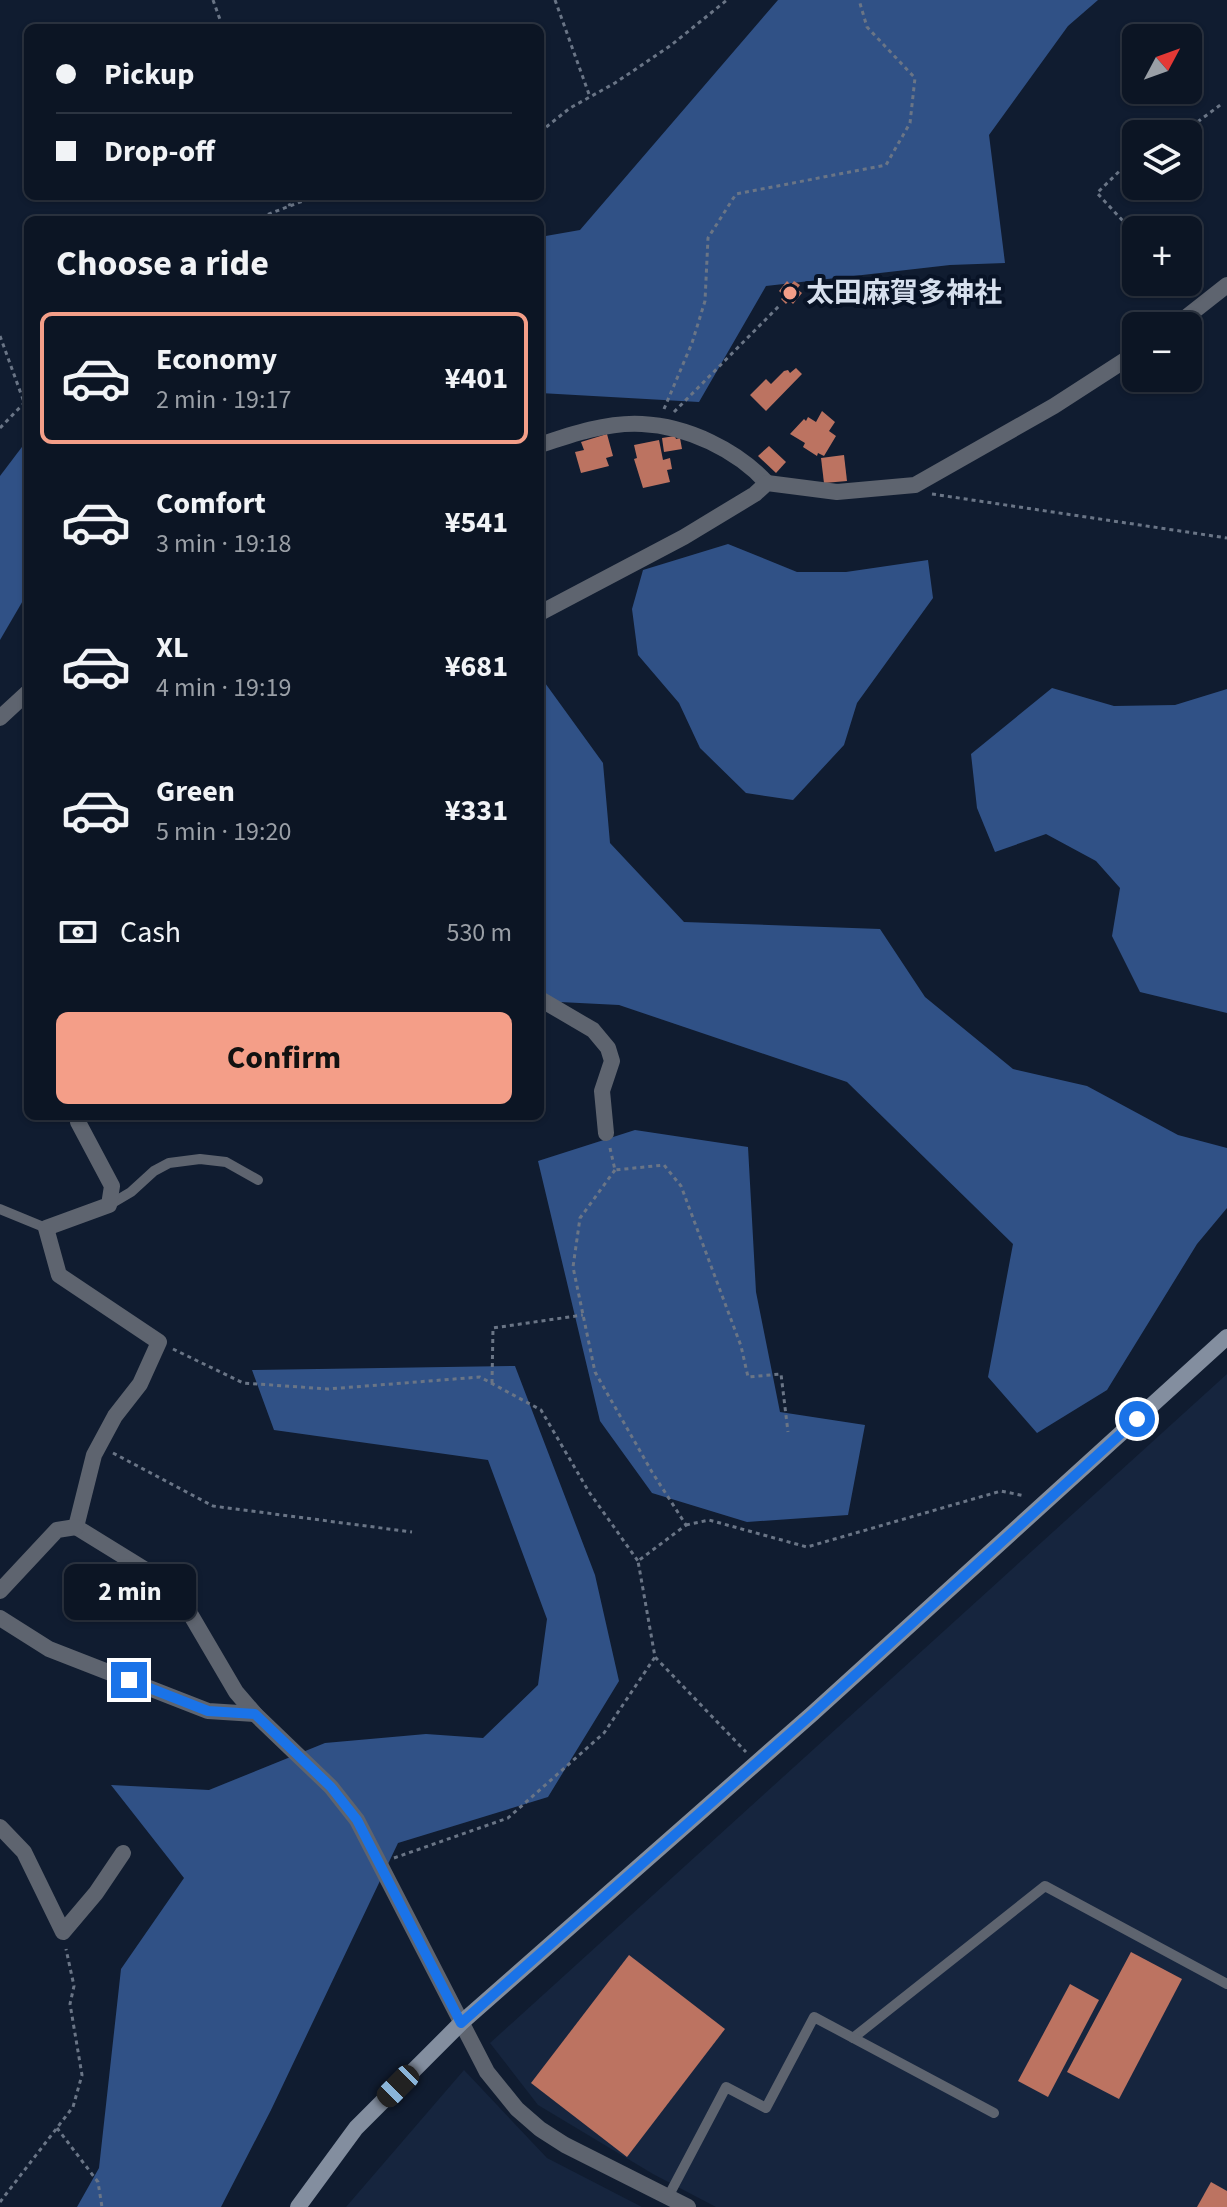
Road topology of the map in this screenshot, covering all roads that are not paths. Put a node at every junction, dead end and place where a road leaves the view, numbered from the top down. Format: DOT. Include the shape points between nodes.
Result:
graph roads {
  1 [pos="1227,285"];
  2 [pos="1193,312"];
  3 [pos="1122,362"];
  4 [pos="544,444"];
  5 [pos="767,483"];
  6 [pos="544,611"];
  7 [pos="24,696"];
  8 [pos="0,718"];
  9 [pos="544,1001"];
  10 [pos="79,1120"];
  11 [pos="606,1133"];
  12 [pos="258,1180"];
  13 [pos="109,1205"];
  14 [pos="0,1209"];
  15 [pos="46,1228"];
  16 [pos="1227,1337"];
  17 [pos="76,1527"];
  18 [pos="0,1591"];
  19 [pos="0,1618"];
  20 [pos="255,1714"];
  21 [pos="0,1827"];
  22 [pos="123,1853"];
  23 [pos="1227,1984"];
  24 [pos="461,2023"];
  25 [pos="853,2038"];
  26 [pos="994,2113"];
  27 [pos="668,2197"];
  28 [pos="298,2207"];
  29 [pos="688,2207"];
  1 -- 2 [label="street"];
  3 -- 5 [label="street" via="915,485 837,492"];
  4 -- 5 [label="street" via="596,429 659,426 719,446"];
  5 -- 6 [label="street" via="684,537"];
  7 -- 8 [label="street"];
  9 -- 11 [label="street" via="593,1030 608,1048 612,1061 602,1091"];
  10 -- 13 [label="street" via="112,1186"];
  12 -- 13 [label="lane" via="226,1162 169,1163"];
  13 -- 15 [label="street"];
  14 -- 15 [label="lane"];
  15 -- 17 [label="street" via="59,1275 159,1342 140,1384 94,1455"];
  16 -- 24 [label="street"];
  17 -- 18 [label="street" via="57,1530"];
  17 -- 20 [label="street" via="175,1588 236,1692"];
  19 -- 20 [label="street" via="49,1649 208,1711"];
  20 -- 24 [label="street" via="331,1787 357,1820"];
  21 -- 22 [label="street" via="24,1852 63,1932"];
  23 -- 25 [label="lane" via="1045,1886"];
  24 -- 27 [label="street" via="487,2072 540,2129"];
  24 -- 28 [label="street" via="356,2128"];
  25 -- 26 [label="lane"];
  25 -- 27 [label="lane" via="814,2017 766,2108 726,2087"];
  27 -- 29 [label="street"];
}
